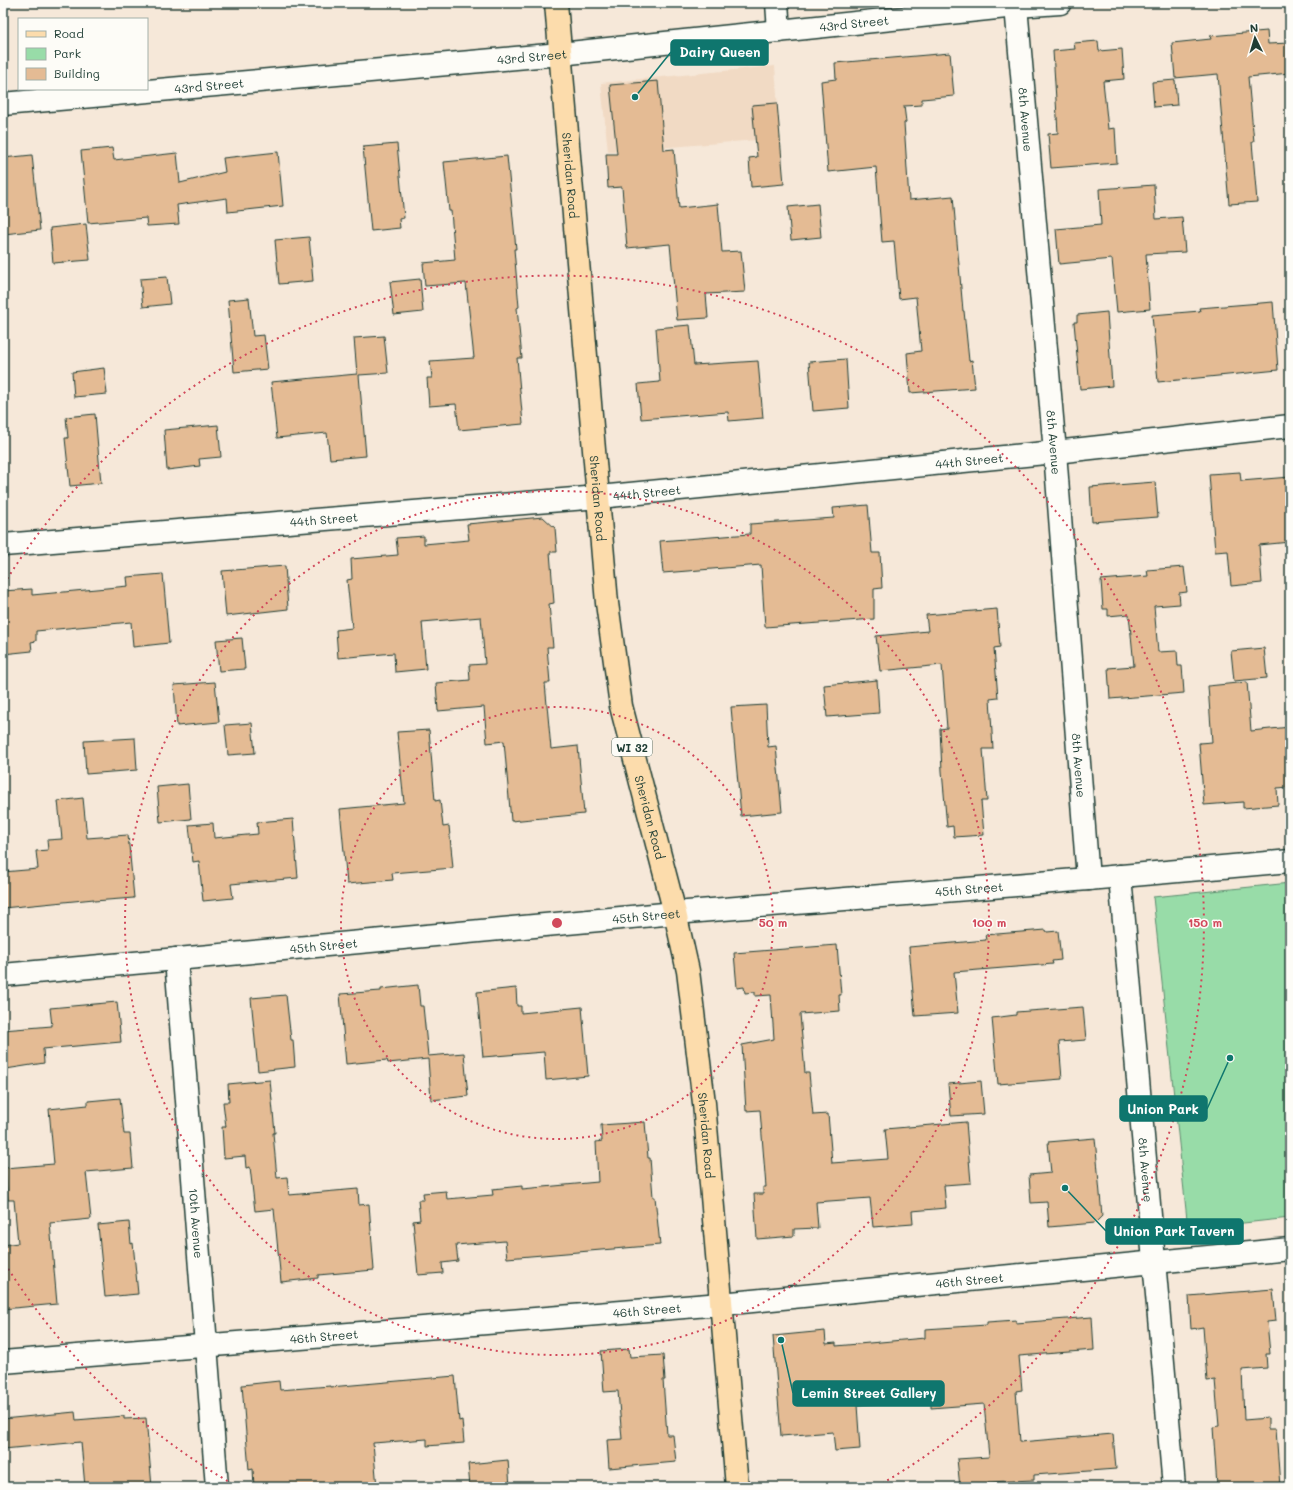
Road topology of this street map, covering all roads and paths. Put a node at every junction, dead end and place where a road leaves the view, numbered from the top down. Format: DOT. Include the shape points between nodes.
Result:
graph roads {
  1 [pos="556,3"];
  2 [pos="777,3"];
  3 [pos="1060,3"];
  4 [pos="1016,6"];
  5 [pos="983,7"];
  6 [pos="779,31"];
  7 [pos="560,54"];
  8 [pos="3,104"];
  9 [pos="1290,426"];
  10 [pos="1055,452"];
  11 [pos="599,496"];
  12 [pos="3,545"];
  13 [pos="1290,861"];
  14 [pos="1120,876"];
  15 [pos="1088,879"];
  16 [pos="675,913"];
  17 [pos="176,959"];
  18 [pos="3,974"];
  19 [pos="1290,1248"];
  20 [pos="1155,1261"];
  21 [pos="721,1304"];
  22 [pos="206,1344"];
  23 [pos="3,1362"];
  24 [pos="217,1487"];
  25 [pos="737,1487"];
  26 [pos="1174,1487"];
  1 -- 7 [label="main road, Sheridan Road / WI 32"];
  2 -- 6 [label="street"];
  3 -- 4 [label="street, 43rd Street"];
  4 -- 5 [label="street, 43rd Street"];
  4 -- 10 [label="street, 8th Avenue"];
  5 -- 6 [label="street, 43rd Street"];
  6 -- 7 [label="street, 43rd Street"];
  7 -- 8 [label="street, 43rd Street"];
  7 -- 11 [label="main road, Sheridan Road / WI 32"];
  9 -- 10 [label="street, 44th Street"];
  10 -- 11 [label="street, 44th Street"];
  10 -- 15 [label="street, 8th Avenue"];
  11 -- 12 [label="street, 44th Street"];
  11 -- 16 [label="main road, Sheridan Road / WI 32" via="607,603 621,706"];
  13 -- 14 [label="street, 45th Street"];
  14 -- 15 [label="street, 45th Street"];
  14 -- 20 [label="street, 8th Avenue"];
  15 -- 16 [label="street, 45th Street"];
  16 -- 17 [label="street, 45th Street"];
  16 -- 21 [label="main road, Sheridan Road / WI 32" via="688,971 703,1095"];
  17 -- 18 [label="street, 45th Street"];
  17 -- 22 [label="street, 10th Avenue"];
  19 -- 20 [label="street, 46th Street"];
  20 -- 21 [label="street, 46th Street"];
  20 -- 26 [label="street, 8th Avenue"];
  21 -- 22 [label="street, 46th Street"];
  21 -- 25 [label="main road, Sheridan Road / WI 32"];
  22 -- 23 [label="street, 46th Street"];
  22 -- 24 [label="street, 10th Avenue"];
}
